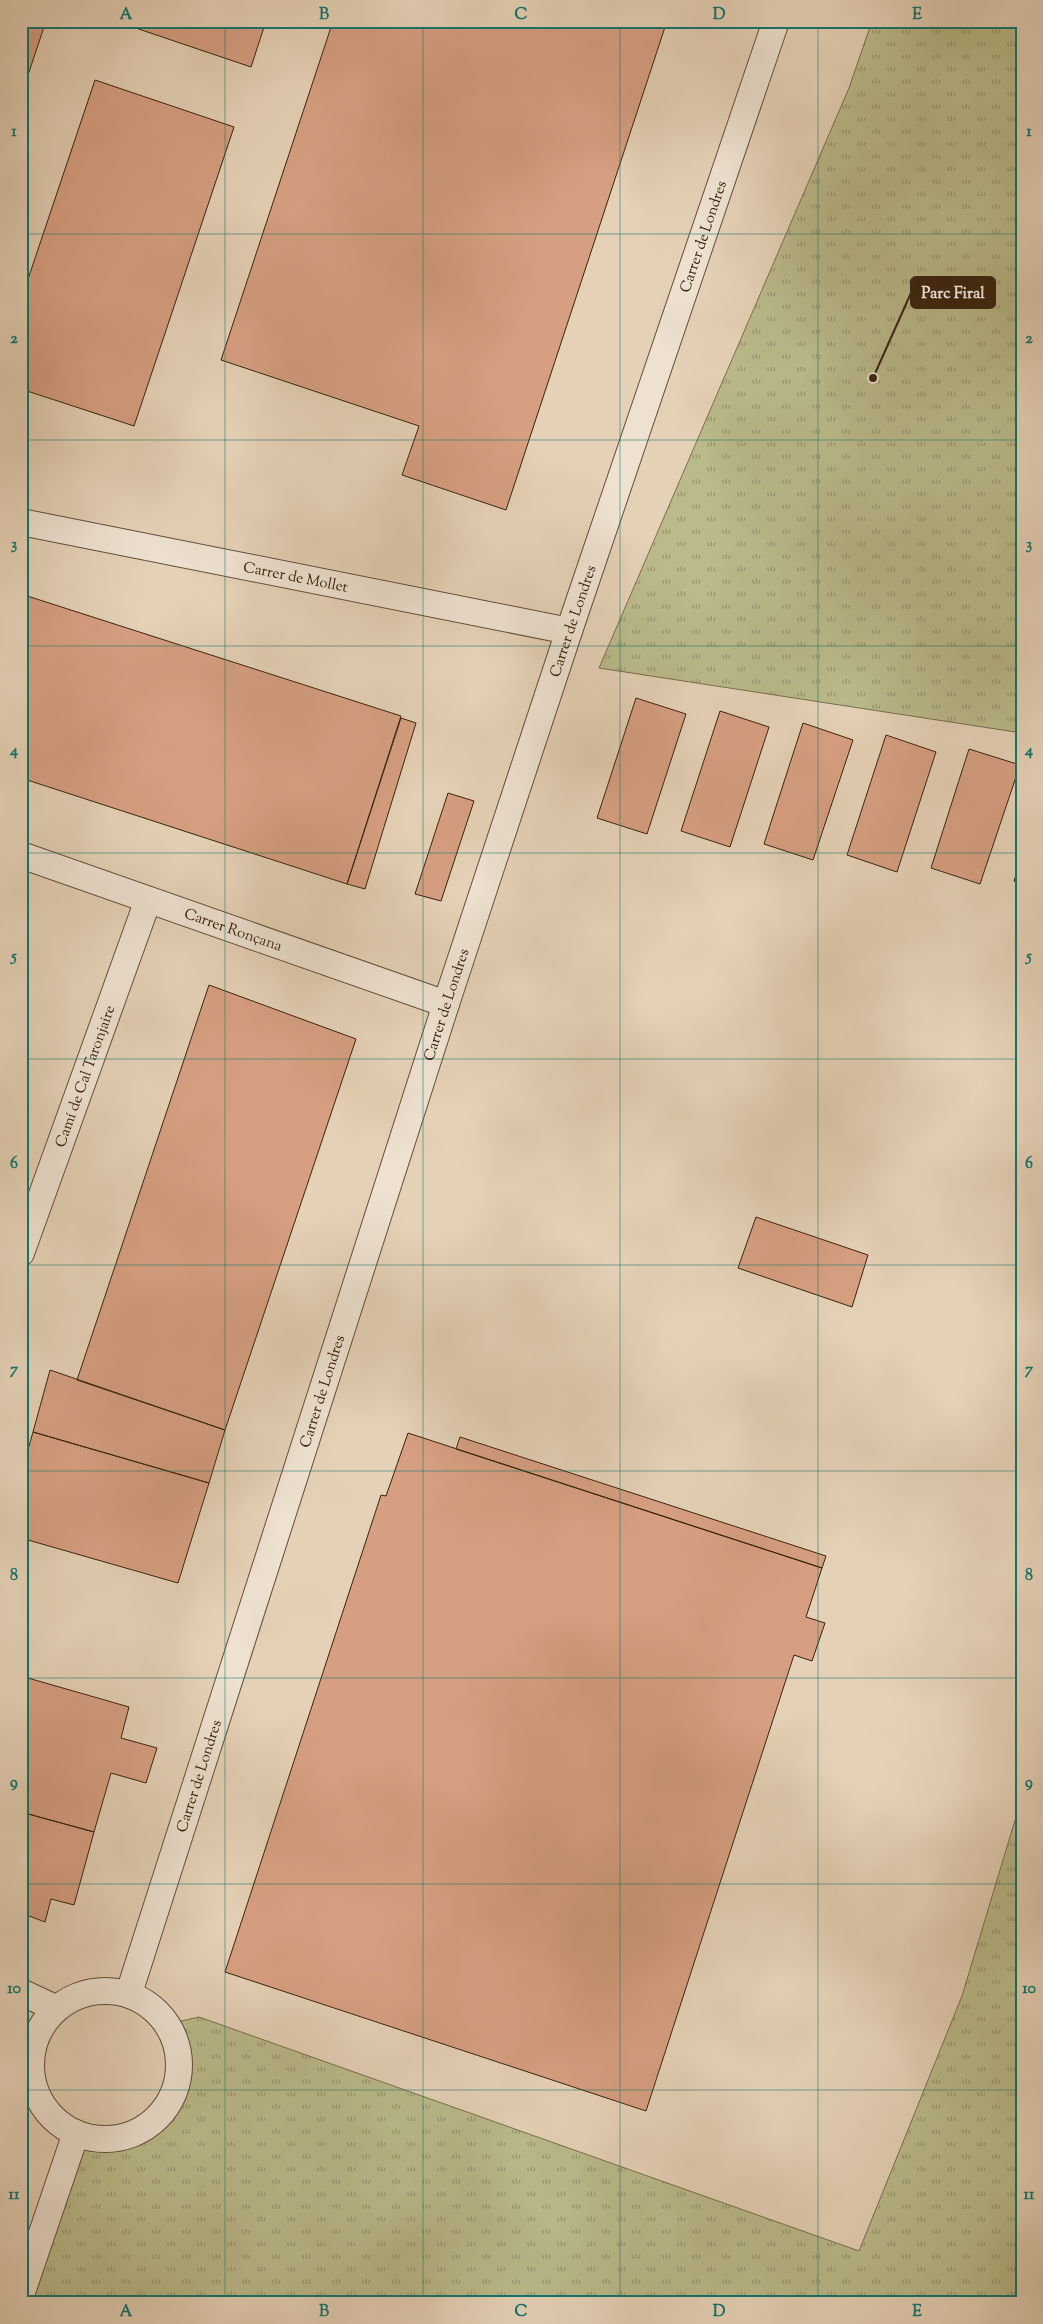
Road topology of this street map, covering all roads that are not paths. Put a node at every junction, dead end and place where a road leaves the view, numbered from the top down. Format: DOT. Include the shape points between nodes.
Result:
graph roads {
  1 [pos="776,21"];
  2 [pos="21,522"];
  3 [pos="569,632"];
  4 [pos="21,855"];
  5 [pos="148,900"];
  6 [pos="446,1004"];
  7 [pos="21,1253"];
  8 [pos="21,1992"];
  9 [pos="129,1993"];
  10 [pos="56,2008"];
  11 [pos="26,2072"];
  12 [pos="76,2133"];
  13 [pos="21,2295"];
  1 -- 3 [label="street, Carrer de Londres"];
  2 -- 3 [label="street, Carrer de Mollet"];
  3 -- 6 [label="street, Carrer de Londres"];
  4 -- 5 [label="street, Carrer Ronçana"];
  5 -- 6 [label="street, Carrer Ronçana"];
  5 -- 7 [label="street, Camí de Cal Taronjaire"];
  6 -- 9 [label="street, Carrer de Londres"];
  8 -- 10 [label="street"];
  9 -- 10 [label="street" via="104,1989"];
  9 -- 12 [label="street" via="151,2005 168,2024 179,2048 180,2074 172,2099 153,2122 131,2135 105,2139"];
  10 -- 11 [label="street" via="37,2034"];
  11 -- 12 [label="street" via="38,2099 54,2120"];
  12 -- 13 [label="street"];
}
